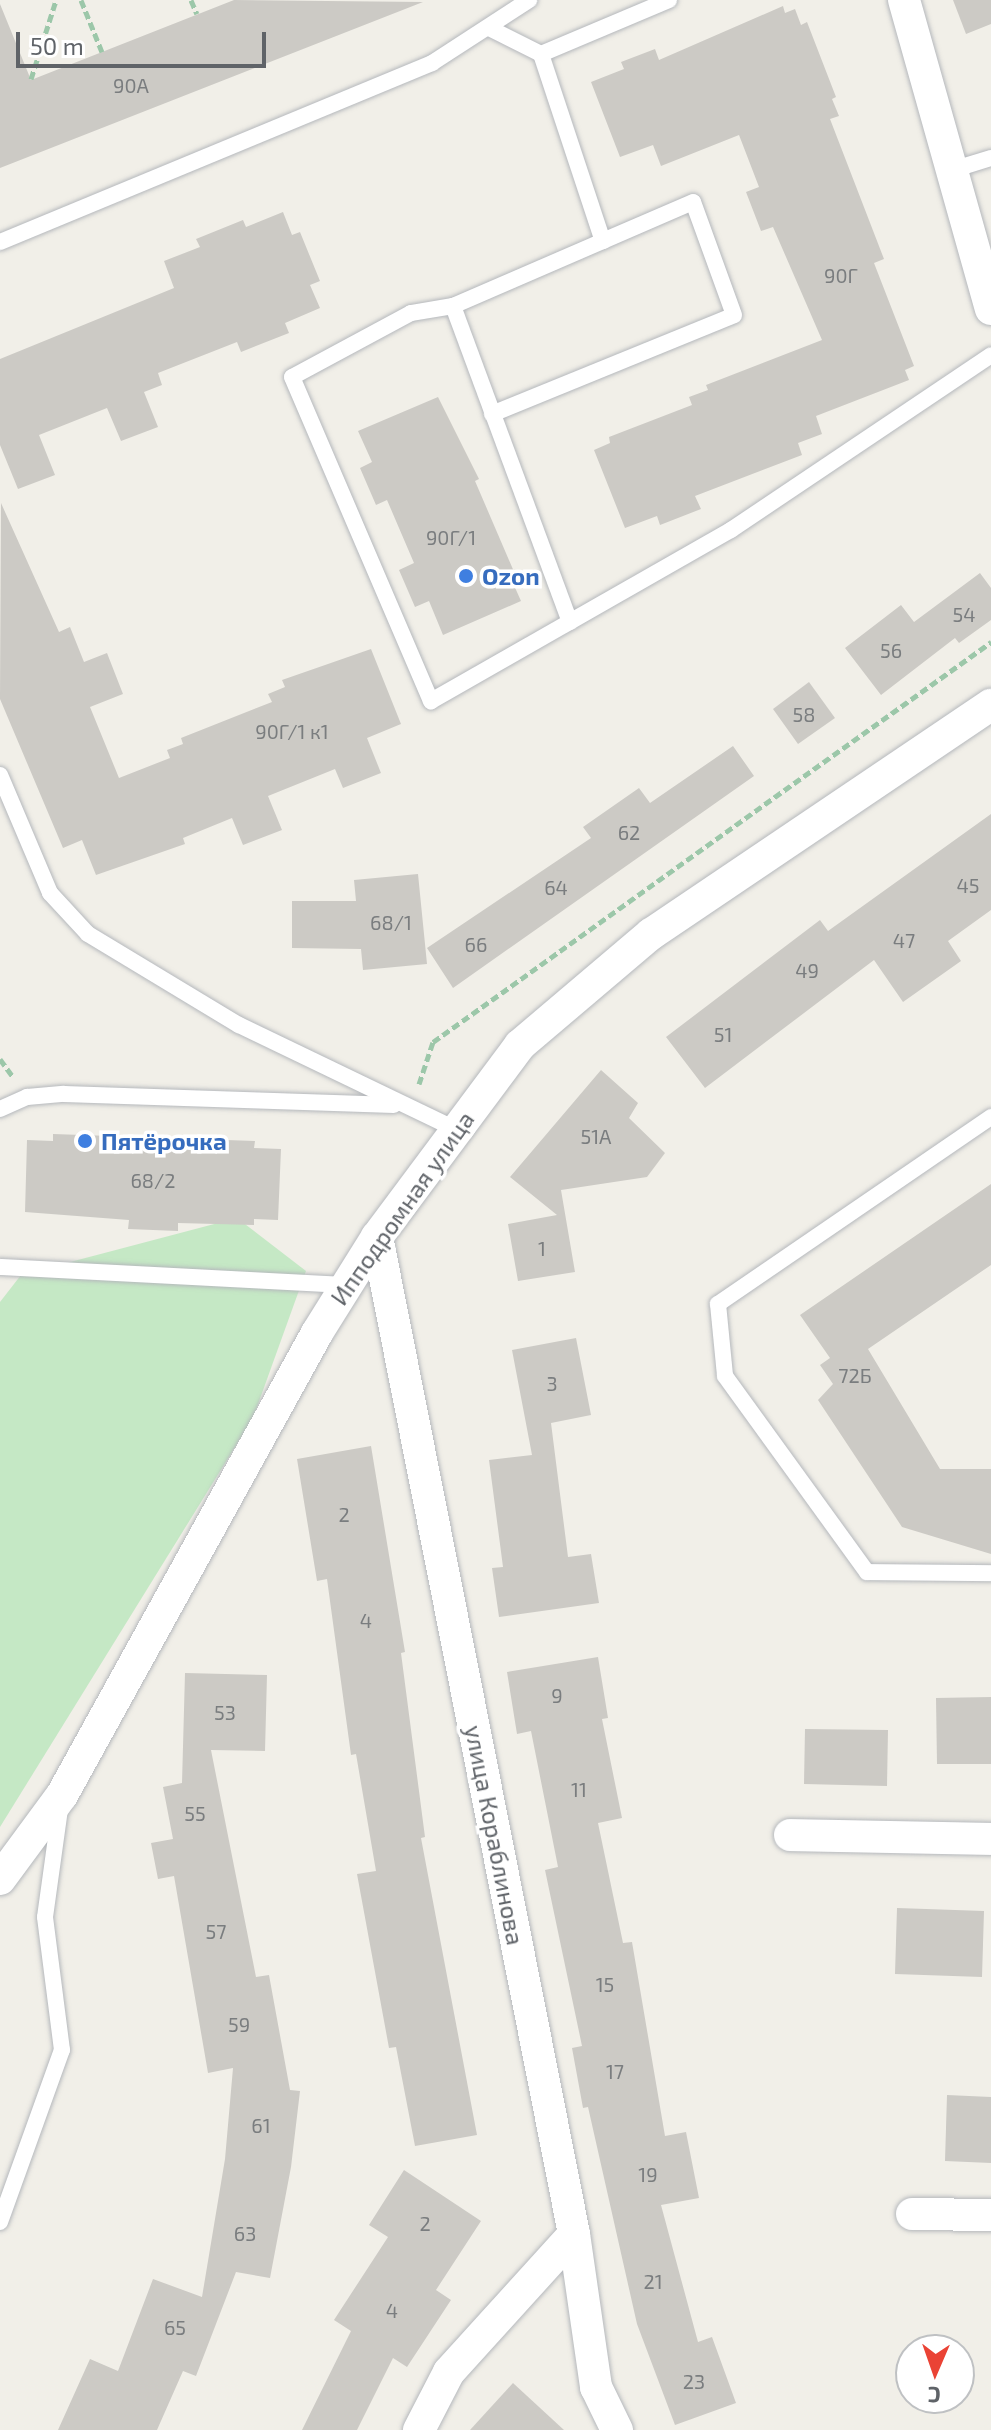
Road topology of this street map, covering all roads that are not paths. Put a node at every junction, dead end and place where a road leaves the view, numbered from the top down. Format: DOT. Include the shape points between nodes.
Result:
graph roads {
  1 [pos="529,0"];
  2 [pos="669,0"];
  3 [pos="904,0"];
  4 [pos="491,29"];
  5 [pos="541,54"];
  6 [pos="991,158"];
  7 [pos="952,170"];
  8 [pos="603,241"];
  9 [pos="0,242"];
  10 [pos="453,306"];
  11 [pos="991,309"];
  12 [pos="991,355"];
  13 [pos="492,414"];
  14 [pos="570,622"];
  15 [pos="991,705"];
  16 [pos="0,775"];
  17 [pos="407,1107"];
  18 [pos="0,1109"];
  19 [pos="991,1117"];
  20 [pos="455,1129"];
  21 [pos="377,1237"];
  22 [pos="0,1267"];
  23 [pos="347,1285"];
  24 [pos="991,1573"];
  25 [pos="62,1795"];
  26 [pos="790,1835"];
  27 [pos="991,1839"];
  28 [pos="0,1879"];
  29 [pos="912,2214"];
  30 [pos="991,2215"];
  31 [pos="0,2222"];
  32 [pos="574,2234"];
  33 [pos="419,2430"];
  34 [pos="617,2430"];
  1 -- 4 [label="lane"];
  2 -- 5 [label="lane"];
  3 -- 7 [label="street"];
  4 -- 5 [label="lane"];
  4 -- 9 [label="lane" via="432,63"];
  5 -- 8 [label="lane"];
  6 -- 7 [label="lane"];
  7 -- 11 [label="street"];
  8 -- 10 [label="lane"];
  8 -- 13 [label="lane" via="693,202 734,315"];
  10 -- 13 [label="lane"];
  10 -- 14 [label="lane" via="411,313 292,377 431,701"];
  12 -- 14 [label="lane" via="731,530"];
  13 -- 14 [label="lane"];
  15 -- 20 [label="street, Ипподромная улица" via="651,934 520,1045"];
  16 -- 17 [label="lane" via="50,893 88,934 239,1025"];
  17 -- 18 [label="lane" via="64,1094 27,1097"];
  17 -- 20 [label="lane"];
  19 -- 24 [label="lane" via="718,1304 725,1376 867,1572"];
  20 -- 21 [label="street, Ипподромная улица"];
  21 -- 23 [label="street, Ипподромная улица"];
  21 -- 32 [label="street, улица Кораблинова"];
  22 -- 23 [label="lane"];
  23 -- 25 [label="street, Ипподромная улица"];
  25 -- 28 [label="street, Ипподромная улица"];
  25 -- 31 [label="lane" via="45,1917 62,2050"];
  26 -- 27 [label="street"];
  29 -- 30 [label="street"];
  32 -- 33 [label="street" via="449,2372"];
  32 -- 34 [label="street, улица Кораблинова" via="596,2387"];
}
